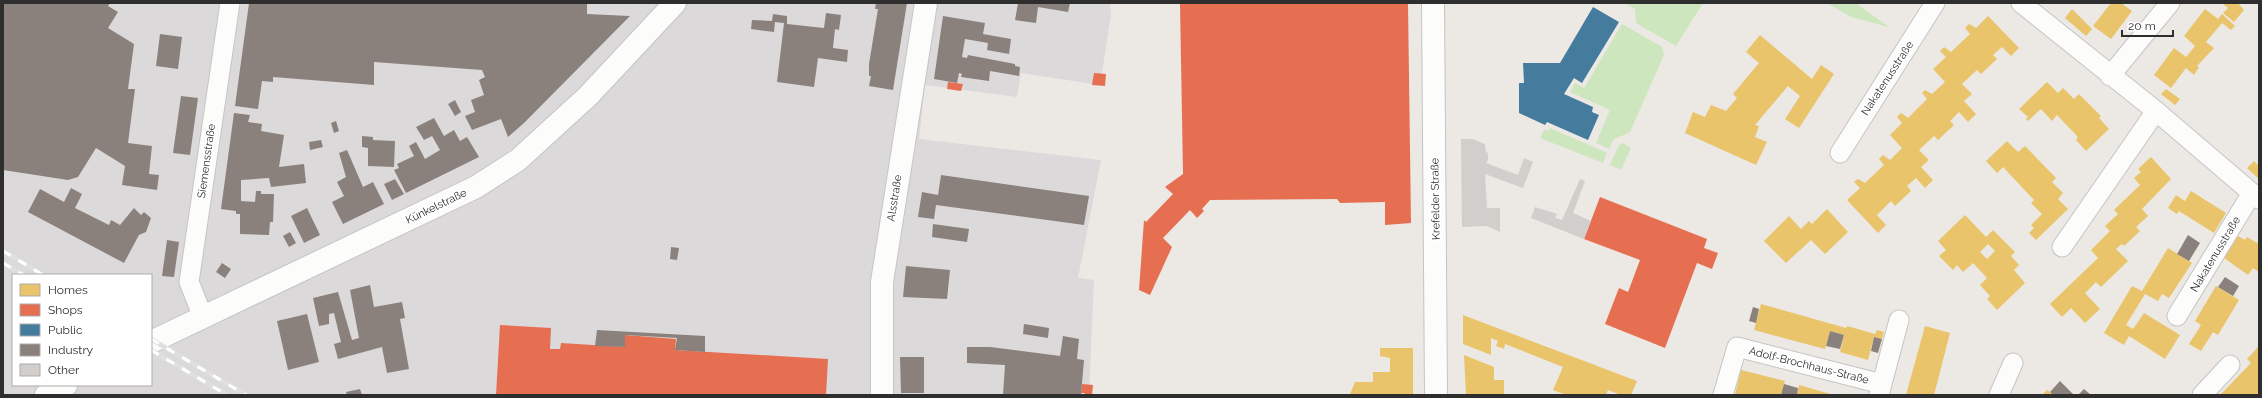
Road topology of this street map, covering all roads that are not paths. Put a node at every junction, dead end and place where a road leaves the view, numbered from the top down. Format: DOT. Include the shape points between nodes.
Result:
graph roads {
  1 [pos="230,3"];
  2 [pos="675,3"];
  3 [pos="926,3"];
  4 [pos="1433,3"];
  5 [pos="1935,3"];
  6 [pos="2021,3"];
  7 [pos="2170,3"];
  8 [pos="2110,76"];
  9 [pos="2156,111"];
  10 [pos="1840,153"];
  11 [pos="2256,196"];
  12 [pos="2062,247"];
  13 [pos="2177,316"];
  14 [pos="203,317"];
  15 [pos="1899,320"];
  16 [pos="152,342"];
  17 [pos="2013,363"];
  18 [pos="2230,365"];
  19 [pos="64,386"];
  20 [pos="1881,389"];
  21 [pos="46,395"];
  22 [pos="882,395"];
  23 [pos="1436,395"];
  24 [pos="1723,395"];
  25 [pos="1999,395"];
  26 [pos="2202,395"];
  1 -- 14 [label="street, Siemensstraße" via="189,282"];
  2 -- 14 [label="street, Künkelstraße" via="588,96 518,160 476,187"];
  3 -- 22 [label="street, Alsstraße" via="882,282"];
  4 -- 23 [label="street, Krefelder Straße"];
  5 -- 10 [label="street, Nakatenusstraße"];
  6 -- 8 [label="street, Nakatenusstraße"];
  7 -- 8 [label="street"];
  8 -- 9 [label="street, Nakatenusstraße"];
  9 -- 11 [label="street, Nakatenusstraße"];
  9 -- 12 [label="street"];
  11 -- 13 [label="street, Nakatenusstraße"];
  14 -- 16 [label="street, Künkelstraße"];
  15 -- 20 [label="street, Adolf-Brochhaus-Straße"];
  17 -- 25 [label="street"];
  18 -- 26 [label="street"];
  19 -- 21 [label="street"];
  20 -- 24 [label="street, Adolf-Brochhaus-Straße" via="1737,347"];
}
